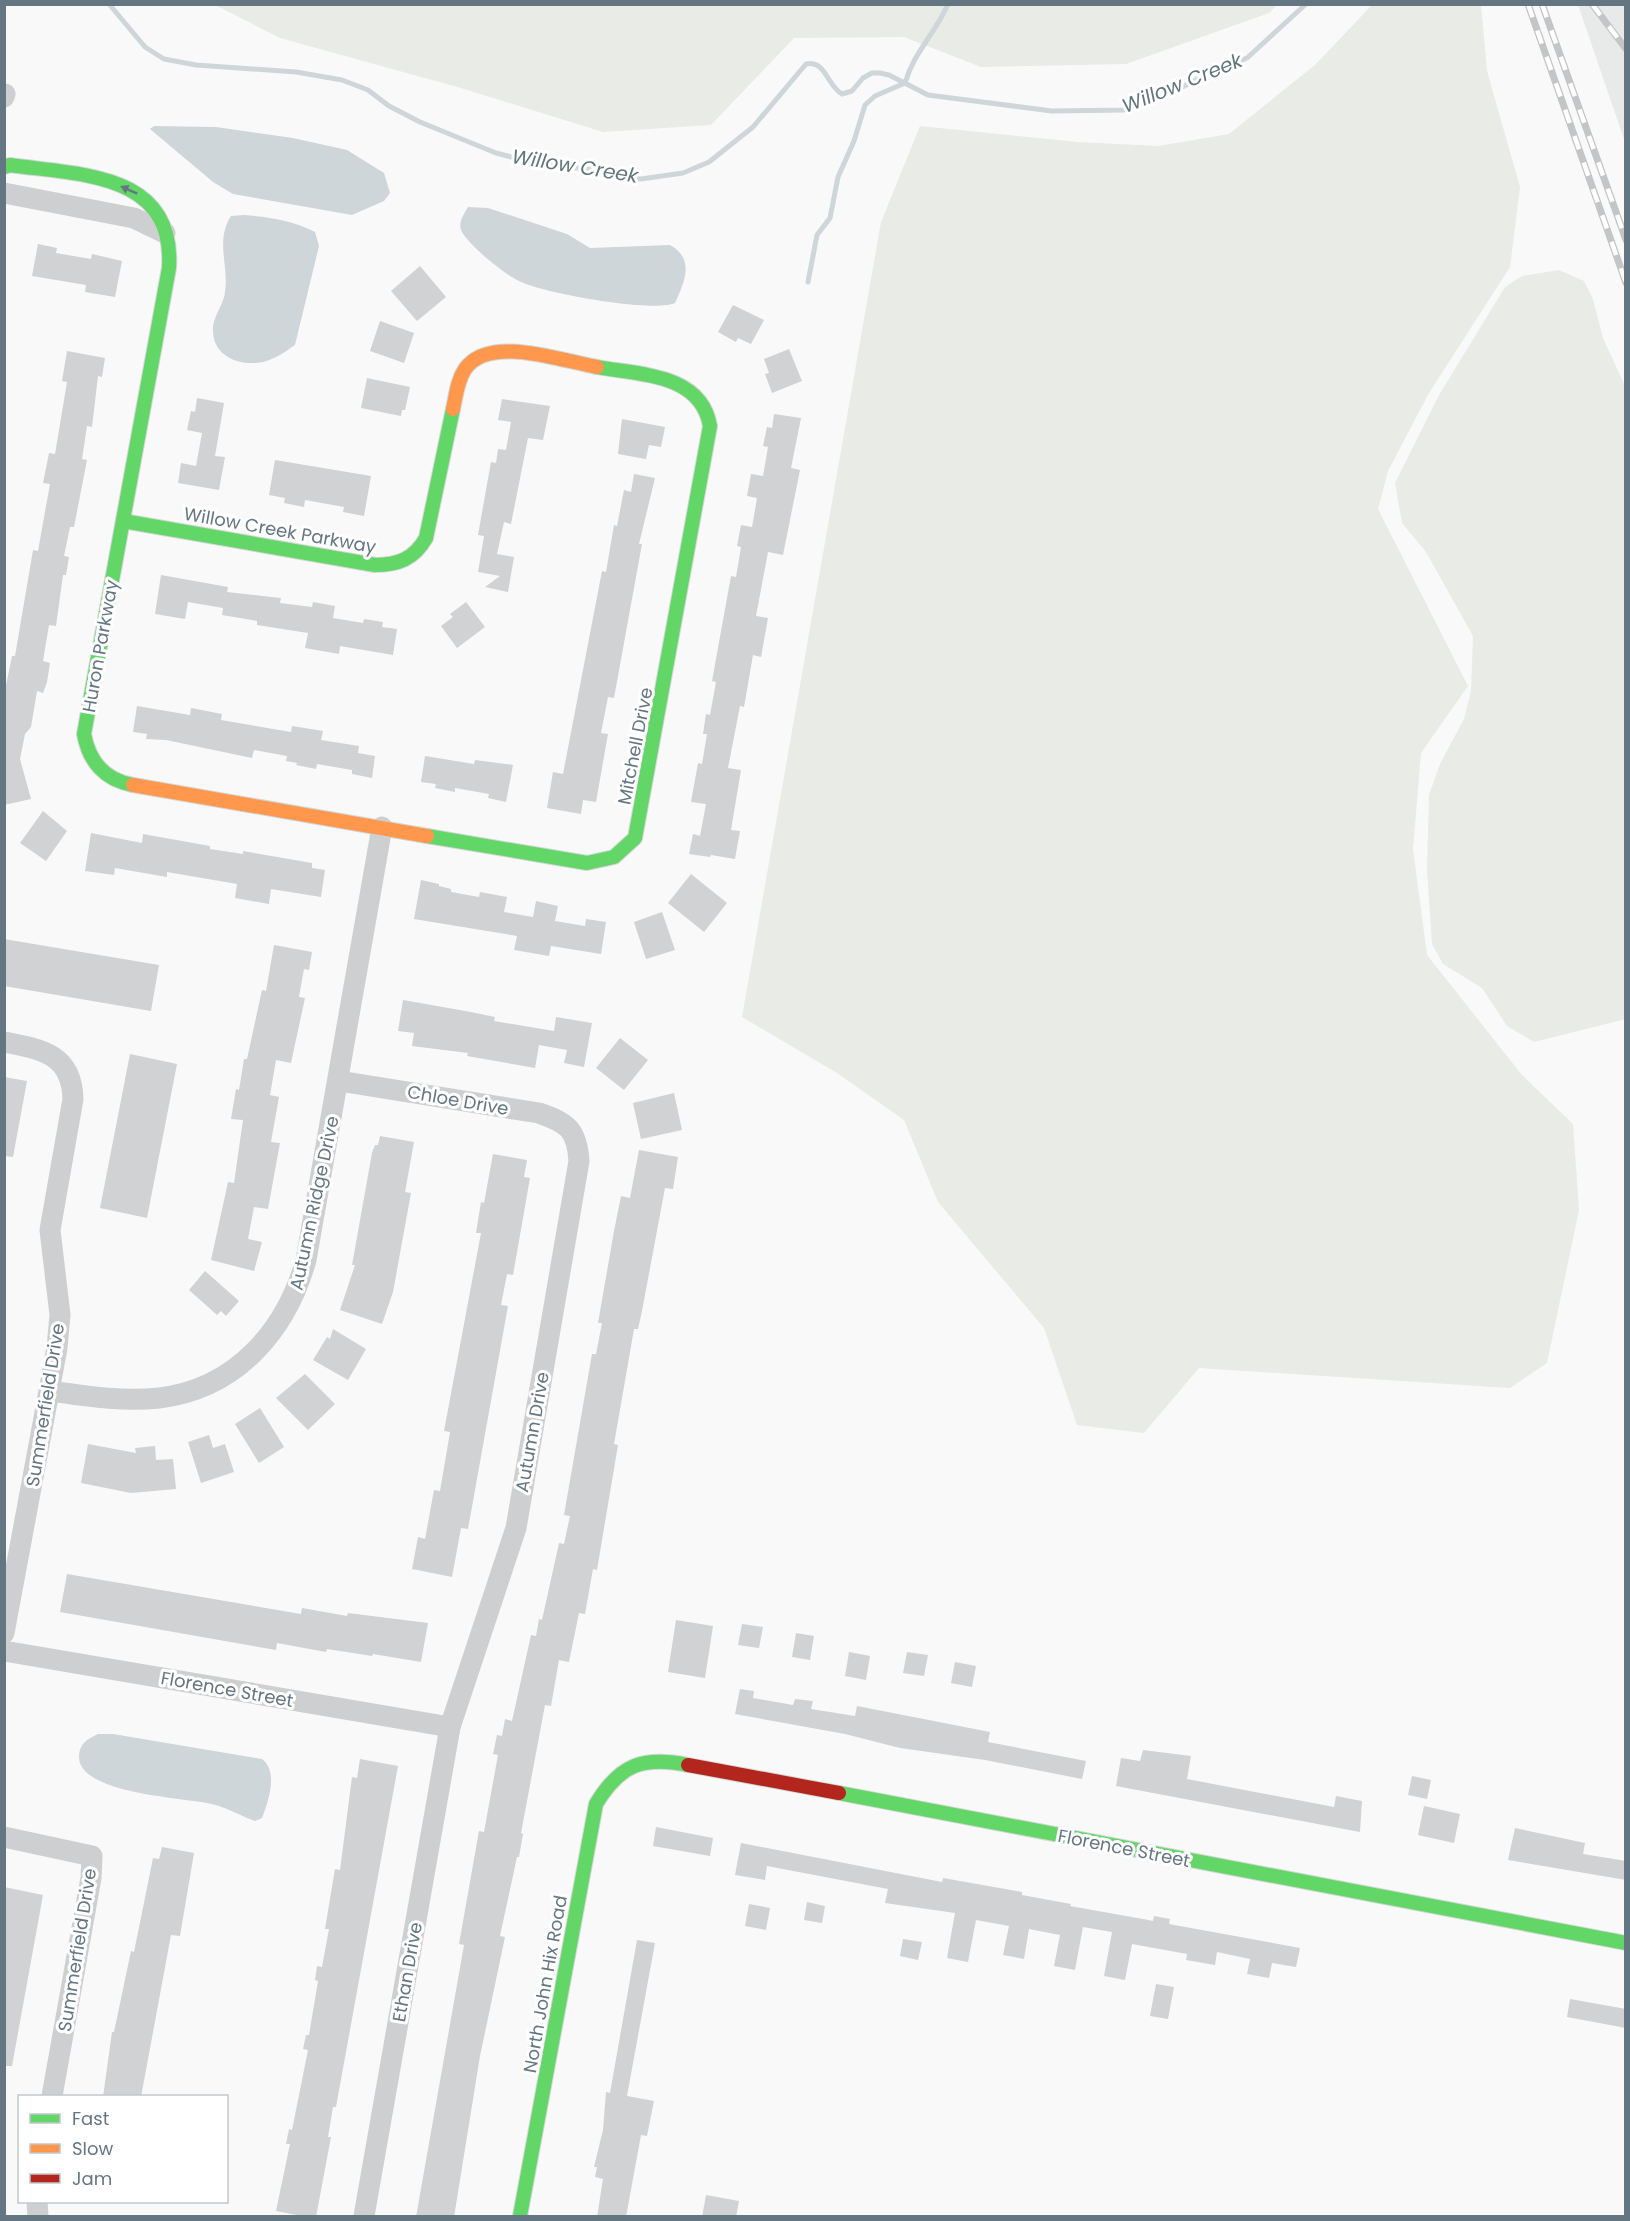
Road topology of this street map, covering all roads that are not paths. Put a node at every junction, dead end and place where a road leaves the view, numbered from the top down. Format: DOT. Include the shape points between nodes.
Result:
graph roads {
  1 [pos="4,167"];
  2 [pos="82,179"];
  3 [pos="4,193"];
  4 [pos="77,208"];
  5 [pos="165,233"];
  6 [pos="702,400"];
  7 [pos="123,521"];
  8 [pos="382,827"];
  9 [pos="4,1042"];
  10 [pos="339,1081"];
  11 [pos="572,1131"];
  12 [pos="50,1391"];
  13 [pos="4,1633"];
  14 [pos="4,1651"];
  15 [pos="450,1726"];
  16 [pos="624,1769"];
  17 [pos="4,1837"];
  18 [pos="1626,1943"];
  19 [pos="52,2095"];
  20 [pos="364,2217"];
  21 [pos="520,2217"];
  1 -- 2 [label="street, Huron Parkway"];
  2 -- 4 [label="street"];
  5 -- 2 [label="street, Huron Parkway, one-way" via="157,212 132,189"];
  3 -- 4 [label="street"];
  4 -- 5 [label="street" via="134,218"];
  5 -- 7 [label="street, Huron Parkway" via="169,268"];
  6 -- 7 [label="street, Willow Creek Parkway" via="677,382 505,350 482,354 460,378 426,538 413,557 392,566"];
  6 -- 8 [label="street, Mitchell Drive" via="711,424 709,441 637,831 630,844 611,859 587,863"];
  7 -- 8 [label="street, Huron Parkway" via="84,734 89,757 97,769 126,784"];
  8 -- 10 [label="street, Autumn Ridge Drive"];
  9 -- 12 [label="street, Summerfield Drive" via="50,1054 60,1062 73,1086 50,1230 60,1315"];
  10 -- 11 [label="street, Chloe Drive" via="539,1113 557,1119"];
  10 -- 12 [label="street, Autumn Ridge Drive" via="300,1280 285,1315 266,1341 218,1380 179,1395 114,1399"];
  11 -- 15 [label="street, Autumn Drive" via="577,1139 579,1161 516,1528"];
  12 -- 13 [label="street, Summerfield Drive"];
  14 -- 15 [label="street, Florence Street"];
  15 -- 20 [label="street, Ethan Drive"];
  16 -- 18 [label="street, Florence Street" via="643,1761 669,1761"];
  16 -- 21 [label="street, North John Hix Road" via="606,1786 596,1804"];
  17 -- 19 [label="street, Summerfield Drive" via="92,1856"];
}
